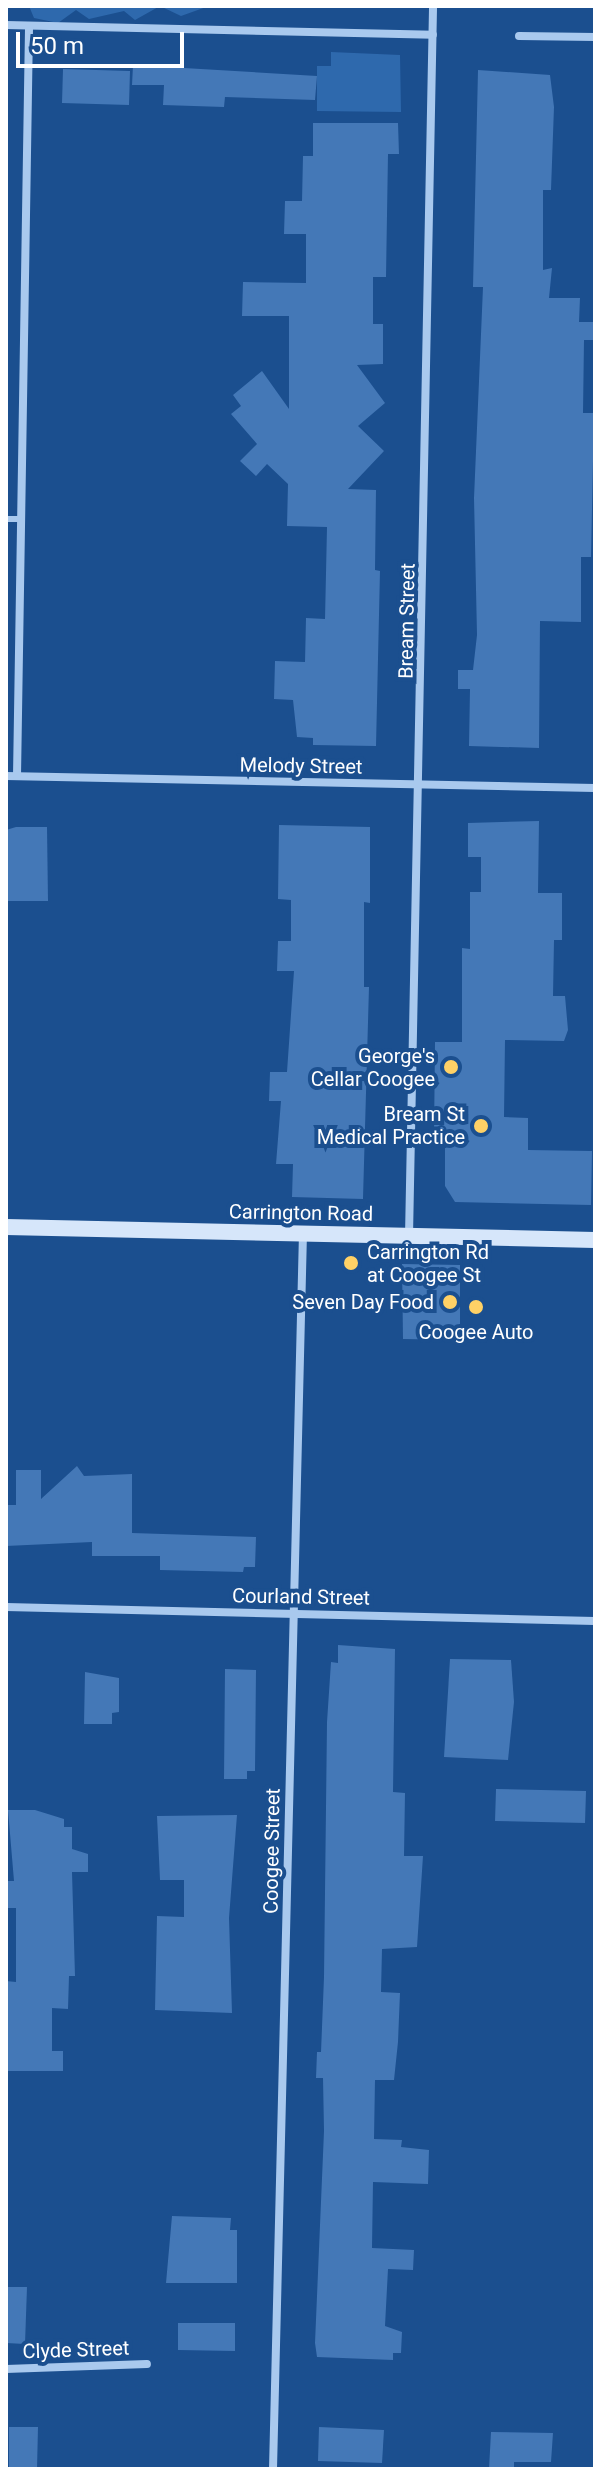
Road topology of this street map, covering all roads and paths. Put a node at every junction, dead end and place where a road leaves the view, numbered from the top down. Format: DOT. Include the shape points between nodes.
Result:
graph roads {
  1 [pos="433,6"];
  2 [pos="6,25"];
  3 [pos="29,26"];
  4 [pos="433,35"];
  5 [pos="519,36"];
  6 [pos="595,37"];
  7 [pos="6,519"];
  8 [pos="22,519"];
  9 [pos="6,776"];
  10 [pos="17,776"];
  11 [pos="420,784"];
  12 [pos="595,788"];
  13 [pos="6,1227"];
  14 [pos="303,1233"];
  15 [pos="409,1236"];
  16 [pos="595,1240"];
  17 [pos="6,1607"];
  18 [pos="293,1612"];
  19 [pos="595,1621"];
  20 [pos="147,2364"];
  21 [pos="6,2369"];
  22 [pos="273,2469"];
  1 -- 4 [label="street, Bream Street"];
  2 -- 3 [label="street"];
  3 -- 4 [label="street"];
  3 -- 8 [label="street"];
  4 -- 11 [label="street, Bream Street"];
  5 -- 6 [label="street"];
  7 -- 8 [label="lane"];
  8 -- 10 [label="street"];
  9 -- 10 [label="street, Melody Street"];
  10 -- 11 [label="street, Melody Street"];
  11 -- 12 [label="street, Melody Street"];
  11 -- 15 [label="street, Bream Street"];
  13 -- 14 [label="main road, Carrington Road"];
  14 -- 15 [label="main road, Carrington Road"];
  14 -- 18 [label="street, Coogee Street"];
  15 -- 16 [label="main road, Carrington Road"];
  17 -- 18 [label="street, Courland Street"];
  18 -- 19 [label="street, Courland Street"];
  18 -- 22 [label="street, Coogee Street"];
  20 -- 21 [label="street, Clyde Street"];
}
